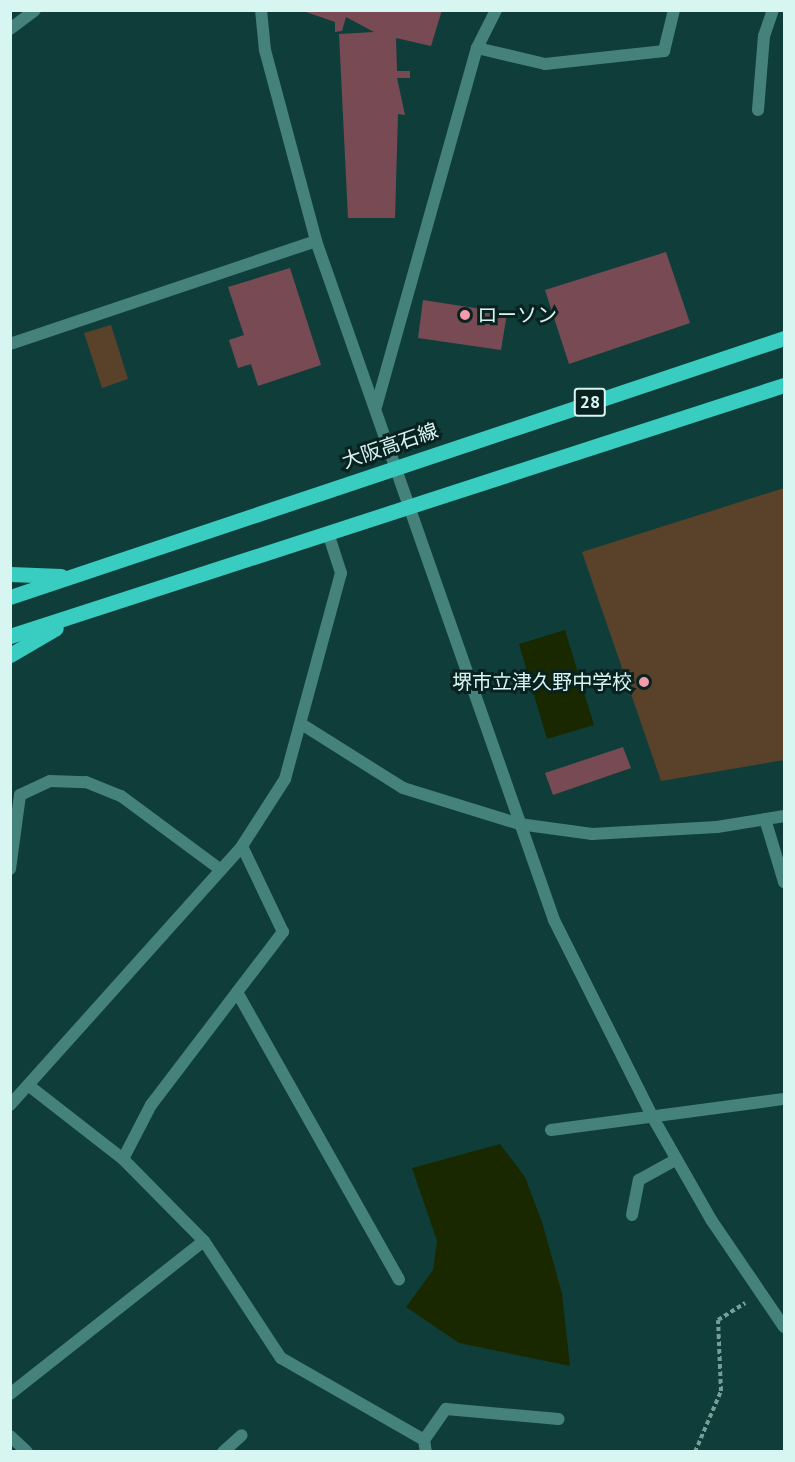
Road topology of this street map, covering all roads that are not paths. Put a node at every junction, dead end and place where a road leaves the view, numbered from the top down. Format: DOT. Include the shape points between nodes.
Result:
graph roads {
  1 [pos="35,10"];
  2 [pos="261,10"];
  3 [pos="496,10"];
  4 [pos="674,10"];
  5 [pos="773,10"];
  6 [pos="10,29"];
  7 [pos="477,48"];
  8 [pos="759,110"];
  9 [pos="316,241"];
  10 [pos="784,338"];
  11 [pos="10,344"];
  12 [pos="784,385"];
  13 [pos="376,407"];
  14 [pos="396,466"];
  15 [pos="410,509"];
  16 [pos="329,535"];
  17 [pos="10,574"];
  18 [pos="68,577"];
  19 [pos="10,597"];
  20 [pos="77,615"];
  21 [pos="10,636"];
  22 [pos="10,656"];
  23 [pos="303,725"];
  24 [pos="784,816"];
  25 [pos="765,819"];
  26 [pos="519,824"];
  27 [pos="242,846"];
  28 [pos="10,869"];
  29 [pos="221,870"];
  30 [pos="784,882"];
  31 [pos="237,993"];
  32 [pos="28,1085"];
  33 [pos="784,1099"];
  34 [pos="10,1105"];
  35 [pos="652,1116"];
  36 [pos="551,1130"];
  37 [pos="123,1160"];
  38 [pos="677,1160"];
  39 [pos="632,1215"];
  40 [pos="204,1241"];
  41 [pos="399,1279"];
  42 [pos="784,1327"];
  43 [pos="10,1394"];
  44 [pos="559,1419"];
  45 [pos="242,1435"];
  46 [pos="10,1436"];
  47 [pos="425,1446"];
  48 [pos="27,1452"];
  49 [pos="223,1452"];
  1 -- 6 [label="street"];
  2 -- 9 [label="street" via="265,50"];
  3 -- 7 [label="street"];
  4 -- 7 [label="street" via="664,51 545,64"];
  5 -- 8 [label="street" via="764,36"];
  7 -- 13 [label="street"];
  9 -- 11 [label="street"];
  9 -- 13 [label="street"];
  10 -- 14 [label="main road, 大阪高石線 / 28"];
  12 -- 15 [label="main road, 28"];
  13 -- 14 [label="street"];
  14 -- 15 [label="street"];
  14 -- 18 [label="main road, 大阪高石線 / 28"];
  15 -- 16 [label="main road, 28"];
  15 -- 26 [label="street"];
  16 -- 20 [label="main road, 28"];
  16 -- 23 [label="street" via="341,573"];
  17 -- 18 [label="main road"];
  18 -- 19 [label="main road, 大阪高石線 / 28"];
  20 -- 21 [label="main road, 28"];
  20 -- 22 [label="main road"];
  23 -- 26 [label="street" via="403,788"];
  23 -- 27 [label="street" via="285,779"];
  24 -- 25 [label="street"];
  25 -- 26 [label="street" via="592,834"];
  25 -- 30 [label="street"];
  26 -- 35 [label="street" via="555,920"];
  27 -- 29 [label="street"];
  27 -- 31 [label="street" via="283,932"];
  28 -- 29 [label="street" via="20,795 50,781 86,782 121,796"];
  29 -- 32 [label="street"];
  31 -- 37 [label="street" via="152,1105"];
  31 -- 41 [label="street"];
  32 -- 34 [label="street"];
  32 -- 37 [label="street"];
  33 -- 35 [label="street"];
  35 -- 36 [label="street"];
  35 -- 38 [label="street"];
  37 -- 40 [label="street"];
  38 -- 39 [label="street" via="639,1180"];
  38 -- 42 [label="street"];
  40 -- 43 [label="street"];
  40 -- 47 [label="street" via="281,1358"];
  44 -- 47 [label="street" via="446,1409"];
  45 -- 49 [label="street"];
  46 -- 48 [label="street"];
}
